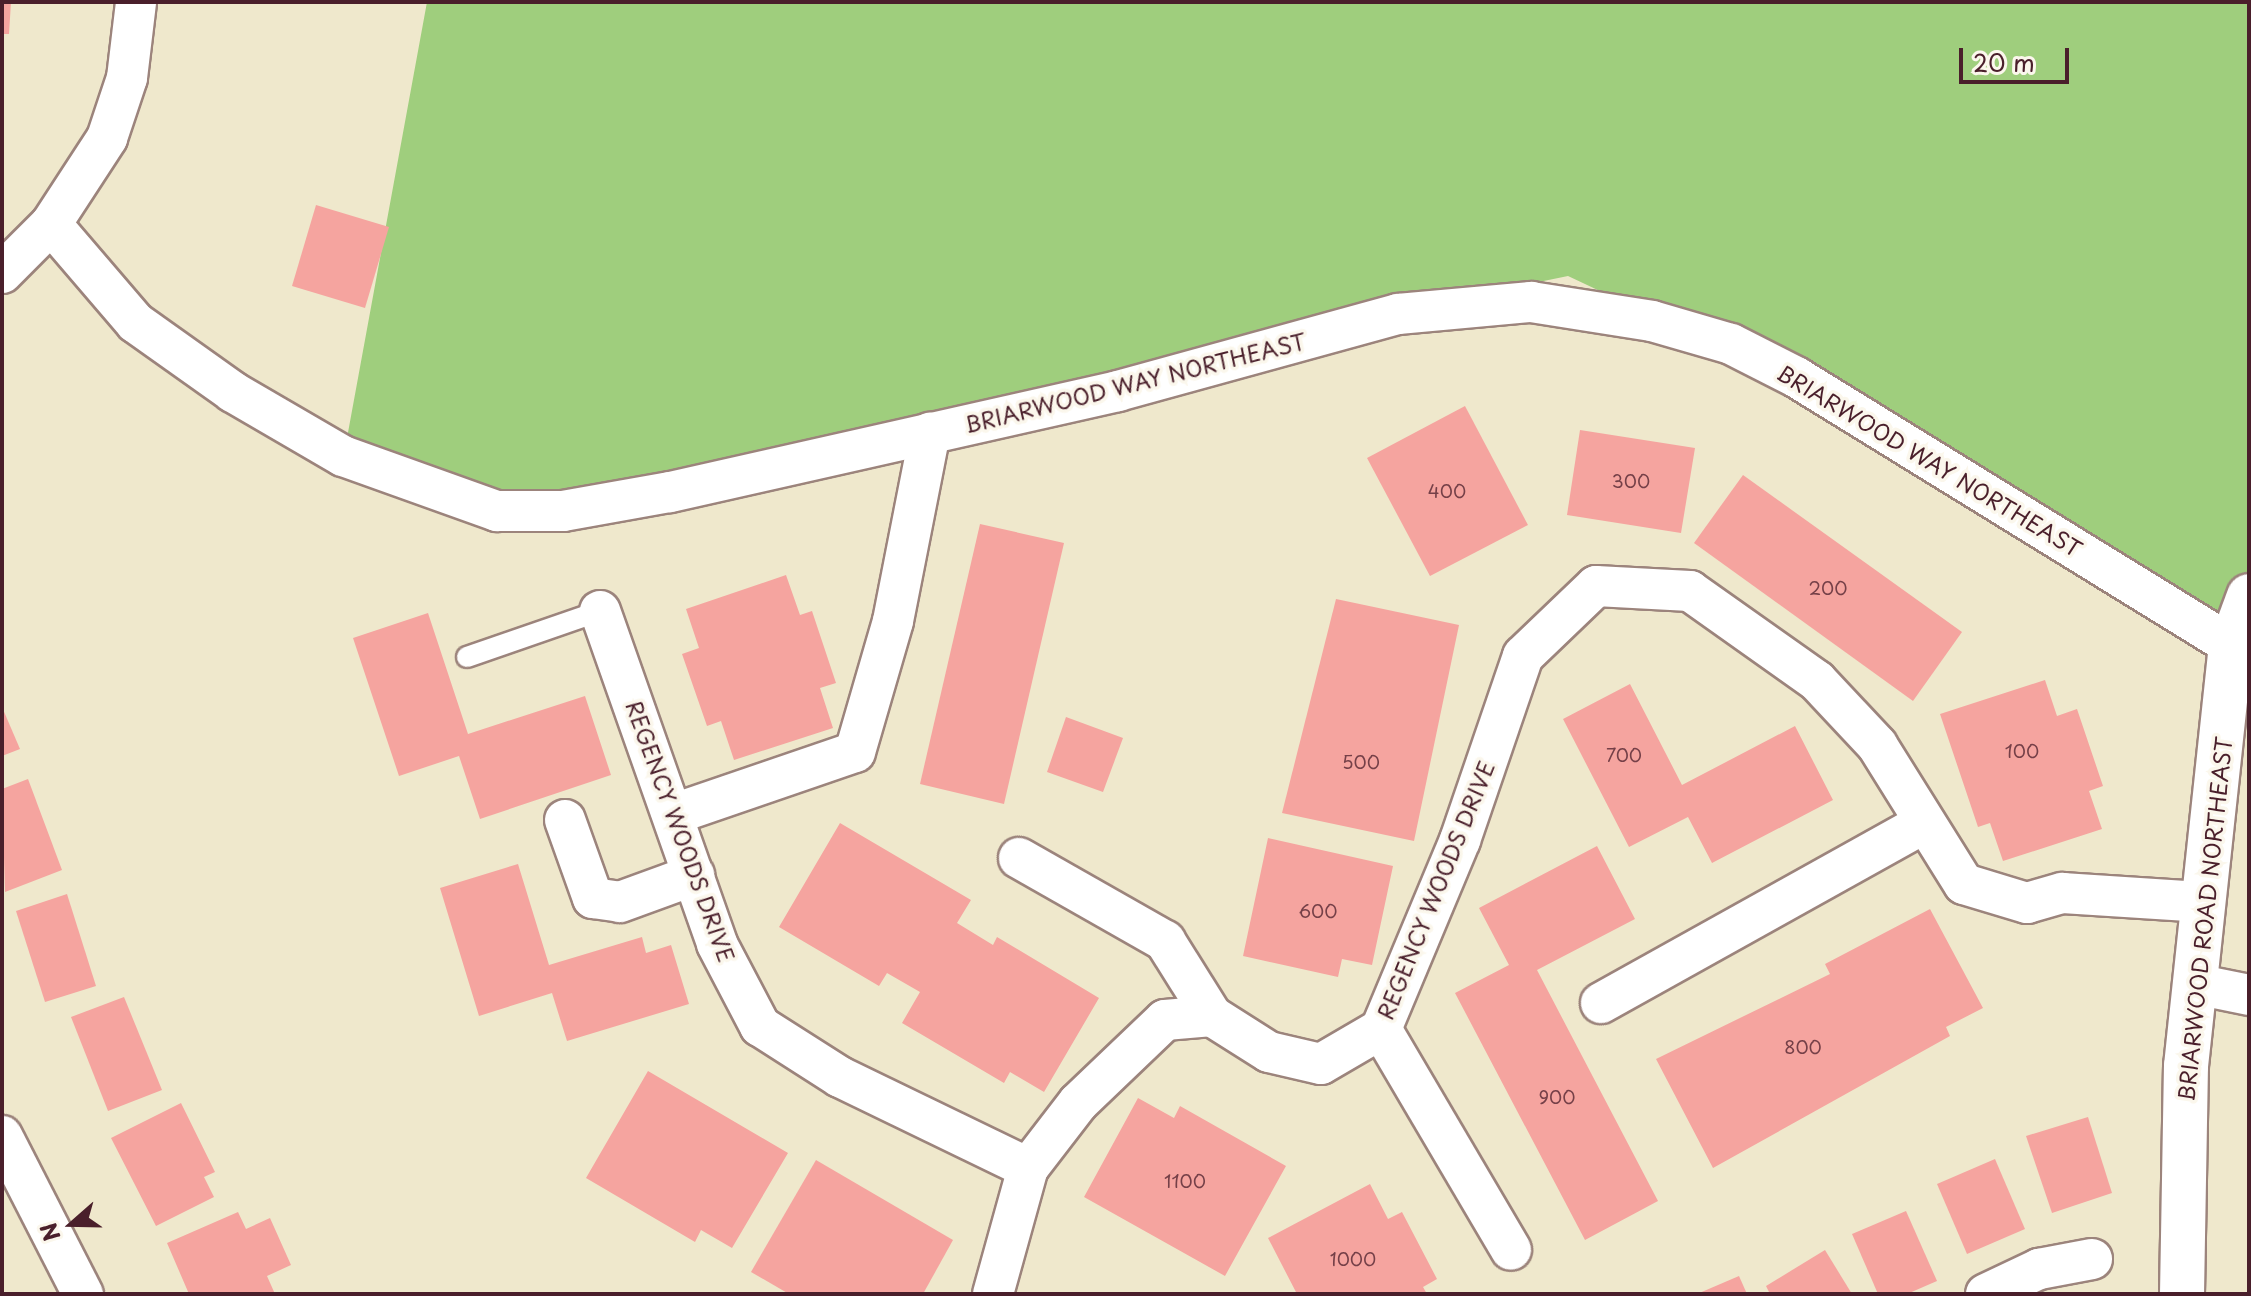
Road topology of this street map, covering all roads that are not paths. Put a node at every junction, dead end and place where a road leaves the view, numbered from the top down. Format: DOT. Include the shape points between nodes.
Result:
graph roads {
  1 [pos="136,2"];
  2 [pos="51,224"];
  3 [pos="2,273"];
  4 [pos="930,433"];
  5 [pos="2249,596"];
  6 [pos="600,611"];
  7 [pos="2231,645"];
  8 [pos="467,657"];
  9 [pos="674,814"];
  10 [pos="565,820"];
  11 [pos="1921,825"];
  12 [pos="1019,858"];
  13 [pos="694,875"];
  14 [pos="2203,912"];
  15 [pos="2195,984"];
  16 [pos="2249,995"];
  17 [pos="1601,1003"];
  18 [pos="1212,1016"];
  19 [pos="1381,1029"];
  20 [pos="2,1136"];
  21 [pos="1028,1168"];
  22 [pos="1511,1250"];
  23 [pos="2092,1259"];
  24 [pos="83,1294"];
  25 [pos="993,1294"];
  26 [pos="1986,1294"];
  27 [pos="2182,1294"];
  1 -- 2 [label="street" via="127,78 107,138"];
  2 -- 3 [label="street"];
  2 -- 4 [label="street, BRIARWOOD WAY NORTHEAST" via="136,323 233,392 343,456 497,511 563,511"];
  4 -- 7 [label="street, BRIARWOOD WAY NORTHEAST" via="1398,314 1531,302 1637,319 1731,344 1796,377"];
  4 -- 9 [label="street" via="893,621 855,752"];
  5 -- 7 [label="street, BRIARWOOD ROAD NORTHEAST"];
  6 -- 8 [label="lane"];
  6 -- 9 [label="street, REGENCY WOODS DRIVE"];
  7 -- 14 [label="street, BRIARWOOD ROAD NORTHEAST"];
  9 -- 13 [label="street, REGENCY WOODS DRIVE"];
  10 -- 13 [label="street" via="593,898 620,902"];
  11 -- 14 [label="street, REGENCY WOODS DRIVE" via="1964,884 2063,919"];
  11 -- 17 [label="street"];
  11 -- 19 [label="street, REGENCY WOODS DRIVE" via="1877,745 1817,681 1690,591 1596,586 1523,656 1460,840"];
  12 -- 18 [label="street" via="1165,941"];
  13 -- 21 [label="street, REGENCY WOODS DRIVE" via="717,944 760,1026 840,1077"];
  14 -- 15 [label="street, BRIARWOOD ROAD NORTHEAST"];
  15 -- 16 [label="street"];
  15 -- 27 [label="street, BRIARWOOD ROAD NORTHEAST" via="2186,1066"];
  18 -- 19 [label="street, REGENCY WOODS DRIVE" via="1269,1052 1321,1064"];
  18 -- 21 [label="street" via="1165,1020 1078,1103"];
  19 -- 22 [label="street"];
  20 -- 24 [label="street"];
  21 -- 25 [label="street"];
  23 -- 26 [label="street" via="2039,1269"];
}
